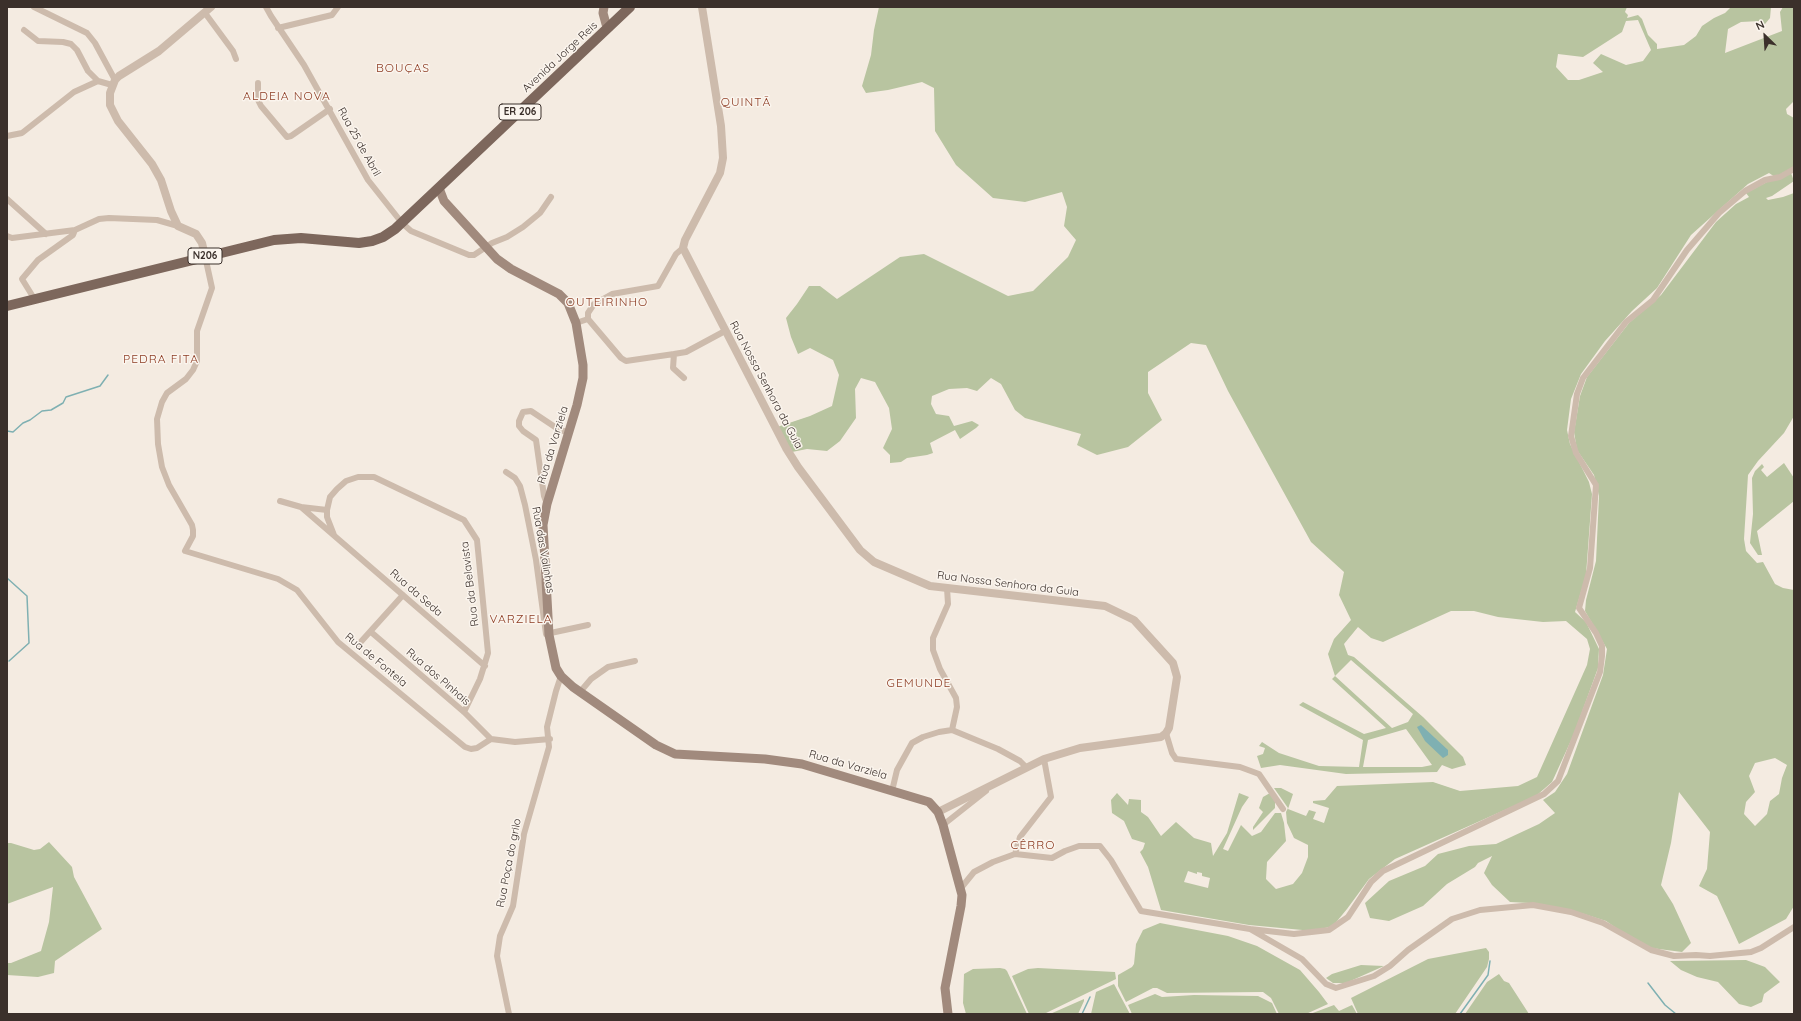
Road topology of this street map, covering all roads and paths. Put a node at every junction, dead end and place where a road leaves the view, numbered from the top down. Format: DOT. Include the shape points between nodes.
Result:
graph roads {
  1 [pos="34,7"];
  2 [pos="211,7"];
  3 [pos="266,7"];
  4 [pos="338,7"];
  5 [pos="604,7"];
  6 [pos="630,7"];
  7 [pos="702,7"];
  8 [pos="204,13"];
  9 [pos="609,27"];
  10 [pos="278,28"];
  11 [pos="24,30"];
  12 [pos="236,59"];
  13 [pos="98,81"];
  14 [pos="114,82"];
  15 [pos="258,82"];
  16 [pos="330,109"];
  17 [pos="7,136"];
  18 [pos="1794,169"];
  19 [pos="439,188"];
  20 [pos="430,196"];
  21 [pos="551,197"];
  22 [pos="7,199"];
  23 [pos="444,201"];
  24 [pos="402,223"];
  25 [pos="178,226"];
  26 [pos="74,230"];
  27 [pos="46,234"];
  28 [pos="7,236"];
  29 [pos="488,248"];
  30 [pos="683,248"];
  31 [pos="205,256"];
  32 [pos="34,300"];
  33 [pos="7,306"];
  34 [pos="588,319"];
  35 [pos="576,323"];
  36 [pos="725,331"];
  37 [pos="674,354"];
  38 [pos="684,378"];
  39 [pos="568,434"];
  40 [pos="506,472"];
  41 [pos="280,501"];
  42 [pos="547,504"];
  43 [pos="301,508"];
  44 [pos="327,510"];
  45 [pos="334,535"];
  46 [pos="947,588"];
  47 [pos="403,595"];
  48 [pos="588,624"];
  49 [pos="371,632"];
  50 [pos="549,635"];
  51 [pos="358,645"];
  52 [pos="635,661"];
  53 [pos="485,666"];
  54 [pos="561,676"];
  55 [pos="580,692"];
  56 [pos="464,712"];
  57 [pos="952,730"];
  58 [pos="1166,733"];
  59 [pos="491,739"];
  60 [pos="550,739"];
  61 [pos="1044,759"];
  62 [pos="1026,768"];
  63 [pos="990,785"];
  64 [pos="892,791"];
  65 [pos="1283,808"];
  66 [pos="938,812"];
  67 [pos="943,825"];
  68 [pos="1015,854"];
  69 [pos="961,888"];
  70 [pos="1794,927"];
  71 [pos="1250,929"];
  72 [pos="509,1014"];
  73 [pos="948,1014"];
  1 -- 14 [label="street" via="87,33 95,43"];
  2 -- 8 [label="street"];
  3 -- 10 [label="street, Rua 25 de Abril"];
  4 -- 10 [label="street" via="332,15"];
  5 -- 9 [label="main road" via="604,18"];
  6 -- 9 [label="main road, Avenida Jorge Reis / ER 206"];
  7 -- 30 [label="street" via="721,126 723,158 720,173"];
  8 -- 12 [label="street" via="233,51"];
  8 -- 14 [label="street"];
  9 -- 19 [label="main road, Avenida Jorge Reis / ER 206"];
  10 -- 16 [label="street, Rua 25 de Abril"];
  11 -- 13 [label="street" via="38,42 70,44"];
  13 -- 14 [label="street"];
  13 -- 17 [label="street" via="74,92 22,133"];
  14 -- 25 [label="street" via="110,93 110,105 126,133 152,164"];
  15 -- 16 [label="street" via="258,100 261,106 287,137"];
  16 -- 24 [label="street, Rua 25 de Abril" via="368,180"];
  18 -- 71 [label="street" via="1745,191 1720,213 1687,250 1653,300 1626,322 1583,378 1577,394 1571,436 1576,453 1596,486 1590,568 1579,608 1596,633 1602,646 1602,656 1597,679 1558,781 1544,794 1383,870 1371,882 1348,917 1330,930 1294,934"];
  19 -- 20 [label="main road, Avenida Jorge Reis / ER 206"];
  19 -- 23 [label="main road"];
  20 -- 23 [label="main road"];
  20 -- 24 [label="main road, Avenida Jorge Reis / ER 206"];
  21 -- 29 [label="street, Rua 25 de Abril" via="540,213 523,227"];
  22 -- 27 [label="street"];
  23 -- 29 [label="main road, Rua da Varziela"];
  24 -- 29 [label="street, Rua 25 de Abril" via="411,231 468,255"];
  24 -- 31 [label="main road, N206" via="383,237 368,242 287,238"];
  25 -- 26 [label="street" via="157,220 109,218 99,219"];
  25 -- 31 [label="street" via="196,234 202,243"];
  26 -- 27 [label="street"];
  26 -- 32 [label="street" via="73,235 38,260 22,279"];
  27 -- 28 [label="street" via="12,238"];
  29 -- 35 [label="main road, Rua da Varziela" via="497,259 511,269 559,294 568,303"];
  30 -- 34 [label="street" via="676,254 658,286 612,294 594,304 588,313"];
  30 -- 36 [label="street, Rua Nossa Senhora da Guia"];
  31 -- 32 [label="main road, N206"];
  31 -- 59 [label="street, Rua de Fontela" via="212,288 197,331 197,361 186,379 167,393 157,419 162,467 169,485 192,525 193,536 185,551 278,579 297,590 338,642 465,748 476,748"];
  32 -- 33 [label="main road, N206"];
  34 -- 35 [label="street"];
  34 -- 37 [label="street" via="626,361"];
  35 -- 39 [label="main road, Rua da Varziela" via="583,378"];
  36 -- 37 [label="street" via="686,352"];
  36 -- 46 [label="street, Rua Nossa Senhora da Guia" via="786,448 860,550 882,566 930,586"];
  37 -- 38 [label="street" via="673,368"];
  39 -- 42 [label="main road, Rua da Varziela"];
  39 -- 42 [label="street" via="531,411 523,412 519,421 523,431 536,440"];
  40 -- 50 [label="street, Rua das Valinhas" via="515,478 520,486 536,560 544,628"];
  41 -- 43 [label="street, Rua da Seda"];
  42 -- 50 [label="main road, Rua da Varziela" via="543,525"];
  43 -- 44 [label="street, Rua da Seda"];
  43 -- 45 [label="street, Rua da Seda"];
  44 -- 45 [label="street"];
  44 -- 53 [label="street, Rua da Belavista" via="330,497 346,481 358,477 374,477 464,520 477,540 488,653"];
  45 -- 47 [label="street, Rua da Seda"];
  46 -- 57 [label="street" via="948,604 933,638 933,650 956,698 957,707"];
  46 -- 58 [label="street, Rua Nossa Senhora da Guia" via="1105,606 1134,620 1173,663 1177,677"];
  47 -- 49 [label="street"];
  47 -- 53 [label="street, Rua da Seda"];
  48 -- 50 [label="street"];
  49 -- 51 [label="street"];
  49 -- 56 [label="street, Rua dos Pinhais"];
  50 -- 54 [label="main road, Rua da Varziela" via="553,659"];
  52 -- 55 [label="street" via="608,667 591,679"];
  53 -- 56 [label="street, Rua da Belavista"];
  54 -- 55 [label="main road, Rua da Varziela"];
  54 -- 60 [label="street" via="548,727"];
  55 -- 64 [label="main road, Rua da Varziela" via="656,745 675,754 785,760"];
  56 -- 59 [label="street, Rua dos Pinhais"];
  57 -- 62 [label="street" via="998,749 1020,761"];
  57 -- 64 [label="street" via="928,735 912,743 897,770"];
  58 -- 61 [label="street" via="1154,738 1080,748"];
  58 -- 65 [label="street" via="1176,759 1240,767 1259,774"];
  59 -- 60 [label="street" via="515,742"];
  60 -- 72 [label="street, Rua Poça do grilo" via="524,834 513,906 500,936 497,956"];
  61 -- 62 [label="street"];
  61 -- 68 [label="street" via="1051,798 1020,837"];
  62 -- 63 [label="street"];
  63 -- 66 [label="street"];
  63 -- 67 [label="street" via="990,788"];
  64 -- 66 [label="main road, Rua da Varziela" via="929,802"];
  66 -- 67 [label="main road"];
  67 -- 69 [label="main road"];
  68 -- 69 [label="street" via="974,872"];
  68 -- 71 [label="street" via="1052,858 1065,850 1079,846 1100,846 1112,860 1141,911"];
  69 -- 73 [label="main road" via="961,906 944,988"];
  70 -- 71 [label="street" via="1751,952 1674,956 1651,950 1603,923 1572,912 1533,905 1480,910 1452,919 1374,976 1336,988 1326,984 1302,959"];
}
